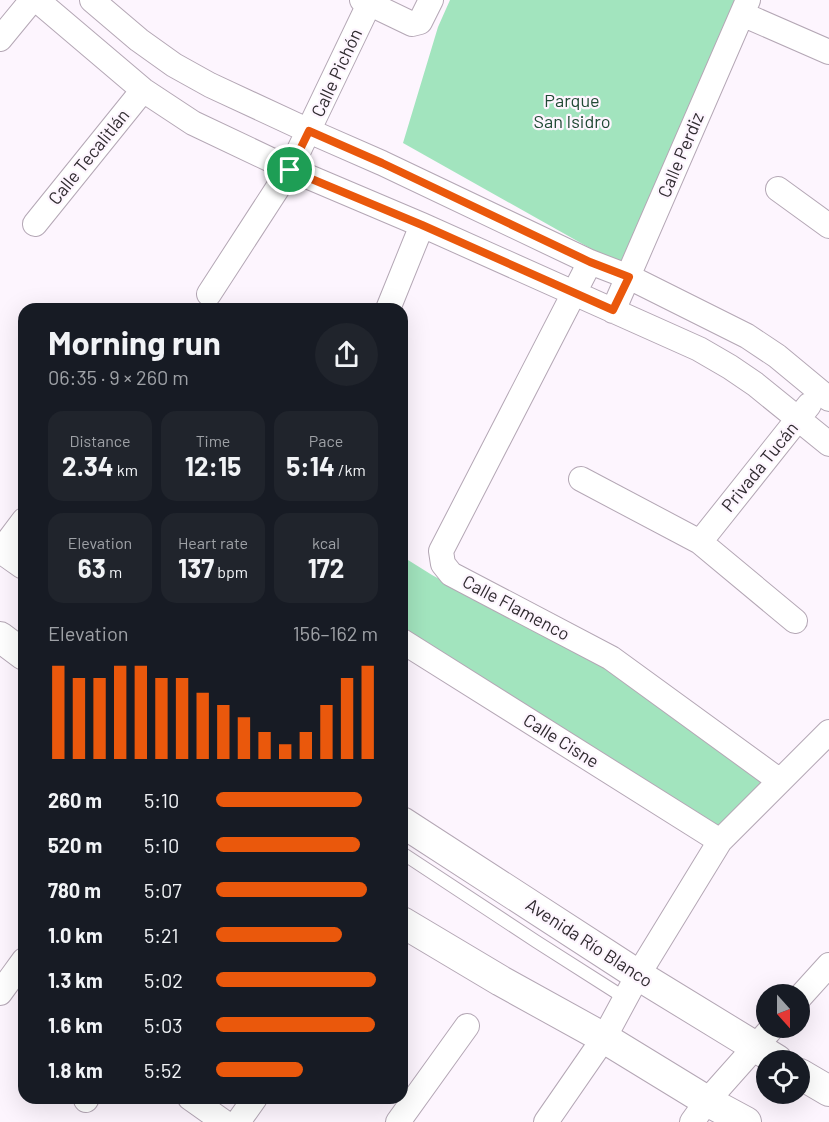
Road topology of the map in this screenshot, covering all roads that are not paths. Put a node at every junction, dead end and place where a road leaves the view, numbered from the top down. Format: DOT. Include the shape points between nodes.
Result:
graph roads {
  1 [pos="32,0"];
  2 [pos="37,0"];
  3 [pos="92,0"];
  4 [pos="431,0"];
  5 [pos="365,2"];
  6 [pos="745,7"];
  7 [pos="0,39"];
  8 [pos="829,52"];
  9 [pos="143,90"];
  10 [pos="309,131"];
  11 [pos="290,170"];
  12 [pos="778,189"];
  13 [pos="35,224"];
  14 [pos="422,225"];
  15 [pos="829,226"];
  16 [pos="590,262"];
  17 [pos="629,277"];
  18 [pos="573,293"];
  19 [pos="209,294"];
  20 [pos="390,303"];
  21 [pos="613,310"];
  22 [pos="825,396"];
  23 [pos="799,418"];
  24 [pos="829,444"];
  25 [pos="581,479"];
  26 [pos="18,533"];
  27 [pos="700,542"];
  28 [pos="9,553"];
  29 [pos="795,621"];
  30 [pos="0,637"];
  31 [pos="408,645"];
  32 [pos="18,650"];
  33 [pos="829,732"];
  34 [pos="780,781"];
  35 [pos="408,826"];
  36 [pos="720,841"];
  37 [pos="408,857"];
  38 [pos="408,926"];
  39 [pos="13,963"];
  40 [pos="829,965"];
  41 [pos="810,986"];
  42 [pos="632,987"];
  43 [pos="0,993"];
  44 [pos="467,1026"];
  45 [pos="604,1038"];
  46 [pos="768,1045"];
  47 [pos="810,1080"];
  48 [pos="829,1092"];
  49 [pos="198,1104"];
  50 [pos="251,1104"];
  51 [pos="699,1111"];
  52 [pos="224,1122"];
  53 [pos="238,1122"];
  54 [pos="398,1122"];
  55 [pos="546,1122"];
  56 [pos="746,1122"];
  1 -- 7 [label="street"];
  2 -- 9 [label="street"];
  3 -- 10 [label="street" via="174,65"];
  4 -- 5 [label="street" via="420,22 412,24"];
  5 -- 10 [label="street, Calle Pichón"];
  6 -- 8 [label="street"];
  6 -- 17 [label="street, Calle Perdiz"];
  9 -- 11 [label="street" via="193,123"];
  9 -- 13 [label="street, Calle Tecalitlán"];
  10 -- 11 [label="street, Calle Pichón"];
  10 -- 16 [label="street"];
  11 -- 14 [label="street"];
  11 -- 19 [label="street, Calle Pichón"];
  12 -- 15 [label="street"];
  14 -- 18 [label="street"];
  14 -- 20 [label="street"];
  16 -- 17 [label="street"];
  16 -- 18 [label="street, Calle Flamenco"];
  17 -- 21 [label="street, Calle Perdiz"];
  17 -- 22 [label="street" via="747,336"];
  18 -- 21 [label="street"];
  18 -- 34 [label="street, Calle Flamenco" via="441,550 443,564 451,574 611,658"];
  21 -- 23 [label="street" via="730,366"];
  22 -- 23 [label="street, Privada Tucán"];
  23 -- 24 [label="street"];
  23 -- 27 [label="street, Privada Tucán"];
  25 -- 27 [label="street"];
  26 -- 28 [label="street"];
  27 -- 29 [label="street"];
  30 -- 32 [label="street"];
  31 -- 36 [label="street, Calle Cisne"];
  33 -- 34 [label="street"];
  34 -- 36 [label="street"];
  35 -- 42 [label="street, Avenida Río Blanco"];
  36 -- 42 [label="street"];
  37 -- 42 [label="lane" via="537,942"];
  38 -- 45 [label="street"];
  39 -- 43 [label="street"];
  40 -- 41 [label="street"];
  42 -- 45 [label="street"];
  42 -- 46 [label="street, Avenida Río Blanco"];
  44 -- 54 [label="street"];
  45 -- 51 [label="street"];
  45 -- 55 [label="street"];
  46 -- 51 [label="street"];
  47 -- 48 [label="street"];
  49 -- 52 [label="street"];
  50 -- 53 [label="street"];
  51 -- 56 [label="street"];
}
